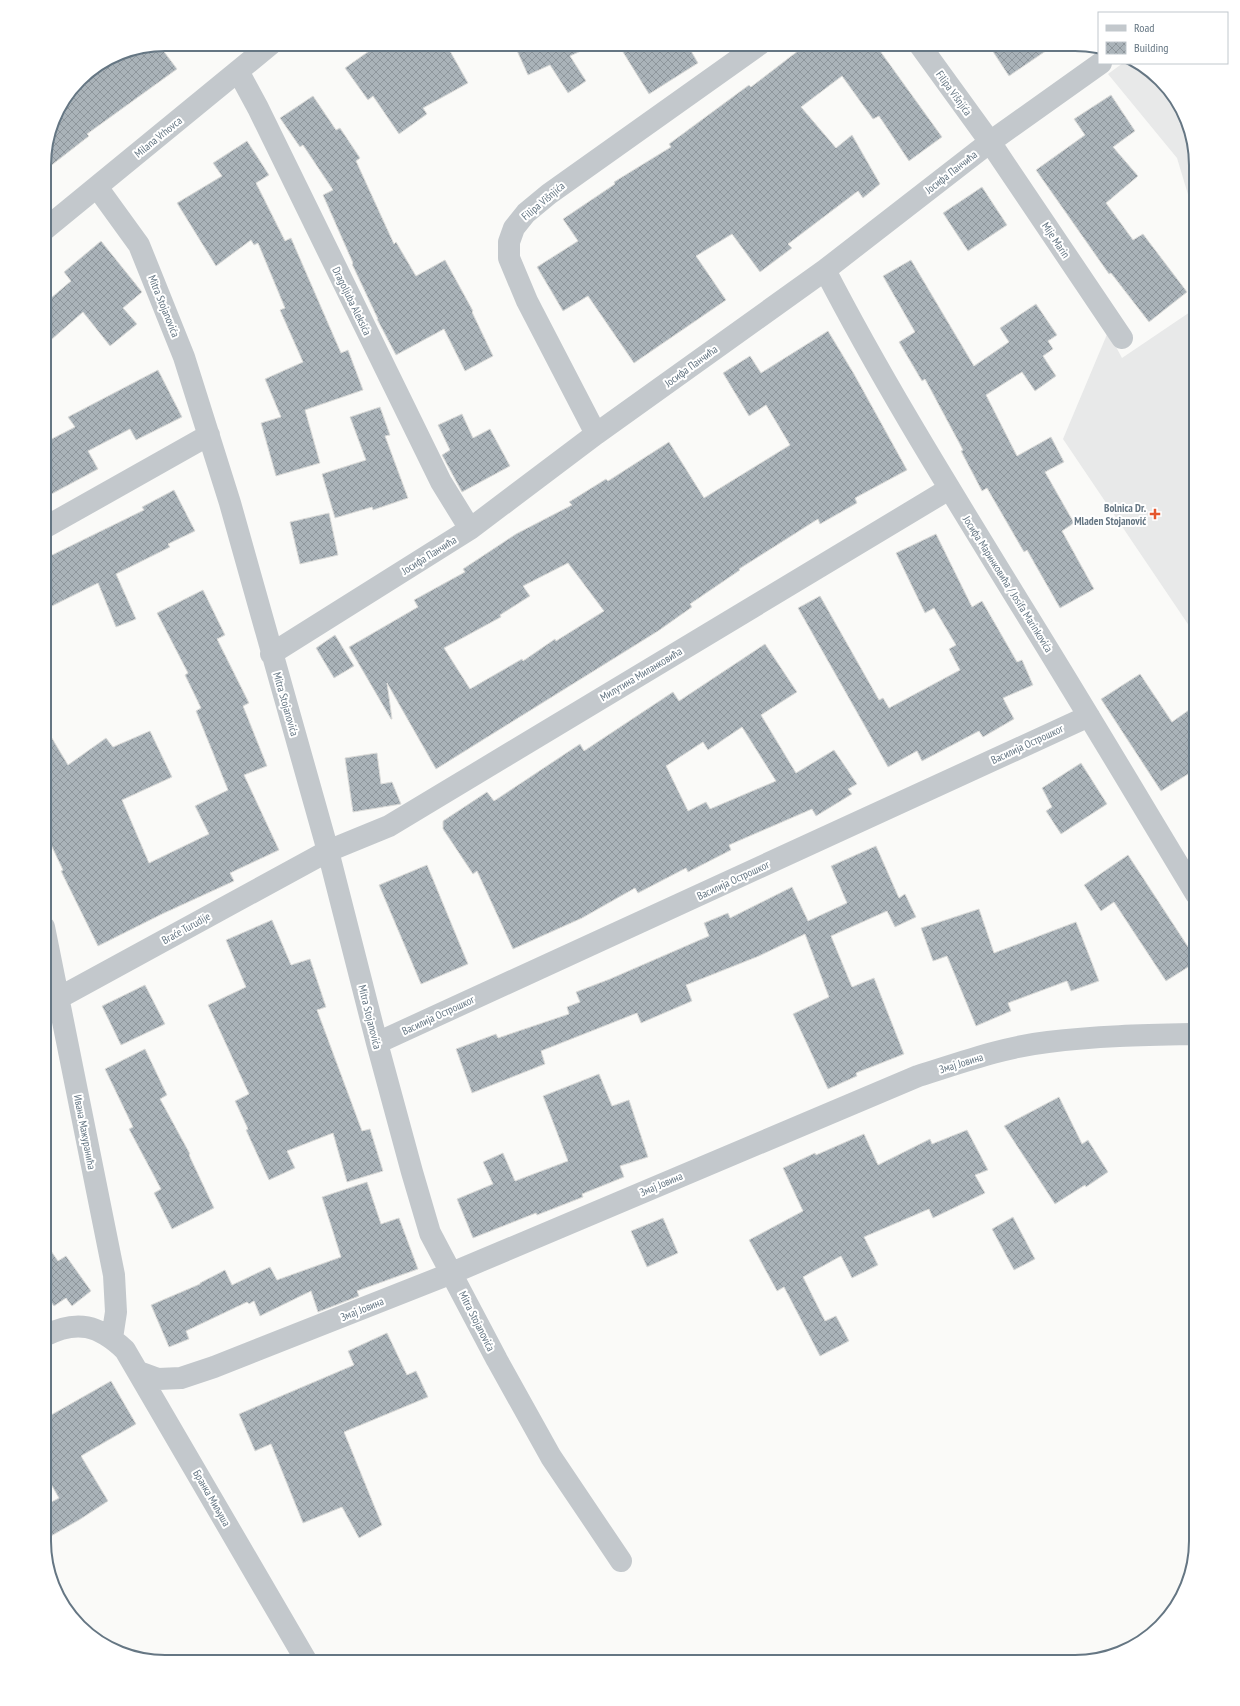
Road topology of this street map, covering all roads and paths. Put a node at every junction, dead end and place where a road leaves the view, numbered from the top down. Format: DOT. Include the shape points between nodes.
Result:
graph roads {
  1 [pos="262,51"];
  2 [pos="750,51"];
  3 [pos="924,51"];
  4 [pos="1101,64"];
  5 [pos="238,71"];
  6 [pos="990,142"];
  7 [pos="97,187"];
  8 [pos="51,224"];
  9 [pos="825,270"];
  10 [pos="1122,338"];
  11 [pos="596,434"];
  12 [pos="209,435"];
  13 [pos="949,489"];
  14 [pos="51,524"];
  15 [pos="470,529"];
  16 [pos="271,654"];
  17 [pos="1089,716"];
  18 [pos="328,851"];
  19 [pos="1189,882"];
  20 [pos="51,1002"];
  21 [pos="1189,1034"];
  22 [pos="377,1043"];
  23 [pos="452,1273"];
  24 [pos="51,1334"];
  25 [pos="112,1338"];
  26 [pos="139,1372"];
  27 [pos="621,1561"];
  28 [pos="303,1655"];
  1 -- 5 [label="street, Milana Vrhovca"];
  2 -- 11 [label="street, Filipa Višnjića" via="549,194 526,212 514,228 509,242 509,258 527,301"];
  3 -- 6 [label="street, Filipa Višnjića"];
  4 -- 6 [label="street, Јосифа Панчића"];
  5 -- 7 [label="street, Milana Vrhovca"];
  5 -- 15 [label="street, Dragoljuba Aleksića" via="441,482"];
  6 -- 9 [label="street, Јосифа Панчића"];
  6 -- 10 [label="street, Mije Marin"];
  7 -- 8 [label="street, Milana Vrhovca"];
  7 -- 12 [label="street, Mitra Stojanovića" via="138,245 184,357"];
  9 -- 11 [label="street, Јосифа Панчића"];
  9 -- 13 [label="street, Јосифа Маринковића / Josifa Marinkovića" via="853,324"];
  11 -- 15 [label="street, Јосифа Панчића"];
  12 -- 14 [label="street"];
  12 -- 16 [label="street, Mitra Stojanovića"];
  13 -- 17 [label="street, Јосифа Маринковића / Josifa Marinkovića"];
  13 -- 18 [label="street, Милутина Миланковића" via="389,826"];
  15 -- 16 [label="street, Јосифа Панчића"];
  16 -- 18 [label="street, Mitra Stojanovića"];
  17 -- 19 [label="street, Јосифа Маринковића / Josifa Marinkovića"];
  17 -- 22 [label="street, Василија Острошког"];
  18 -- 20 [label="street, Braće Turudije"];
  18 -- 22 [label="street, Mitra Stojanovića"];
  20 -- 25 [label="street, Ивана Мажуранића" via="114,1275 116,1312"];
  21 -- 23 [label="street, Змај Јовина" via="1046,1042 989,1054 918,1076"];
  22 -- 23 [label="street, Mitra Stojanovića" via="430,1233"];
  23 -- 26 [label="street, Змај Јовина" via="181,1378 158,1379"];
  23 -- 27 [label="street, Mitra Stojanovića" via="551,1457"];
  24 -- 25 [label="street" via="76,1326 92,1328"];
  25 -- 26 [label="street, Бранка Миљуша"];
  26 -- 28 [label="street, Бранка Миљуша"];
}
